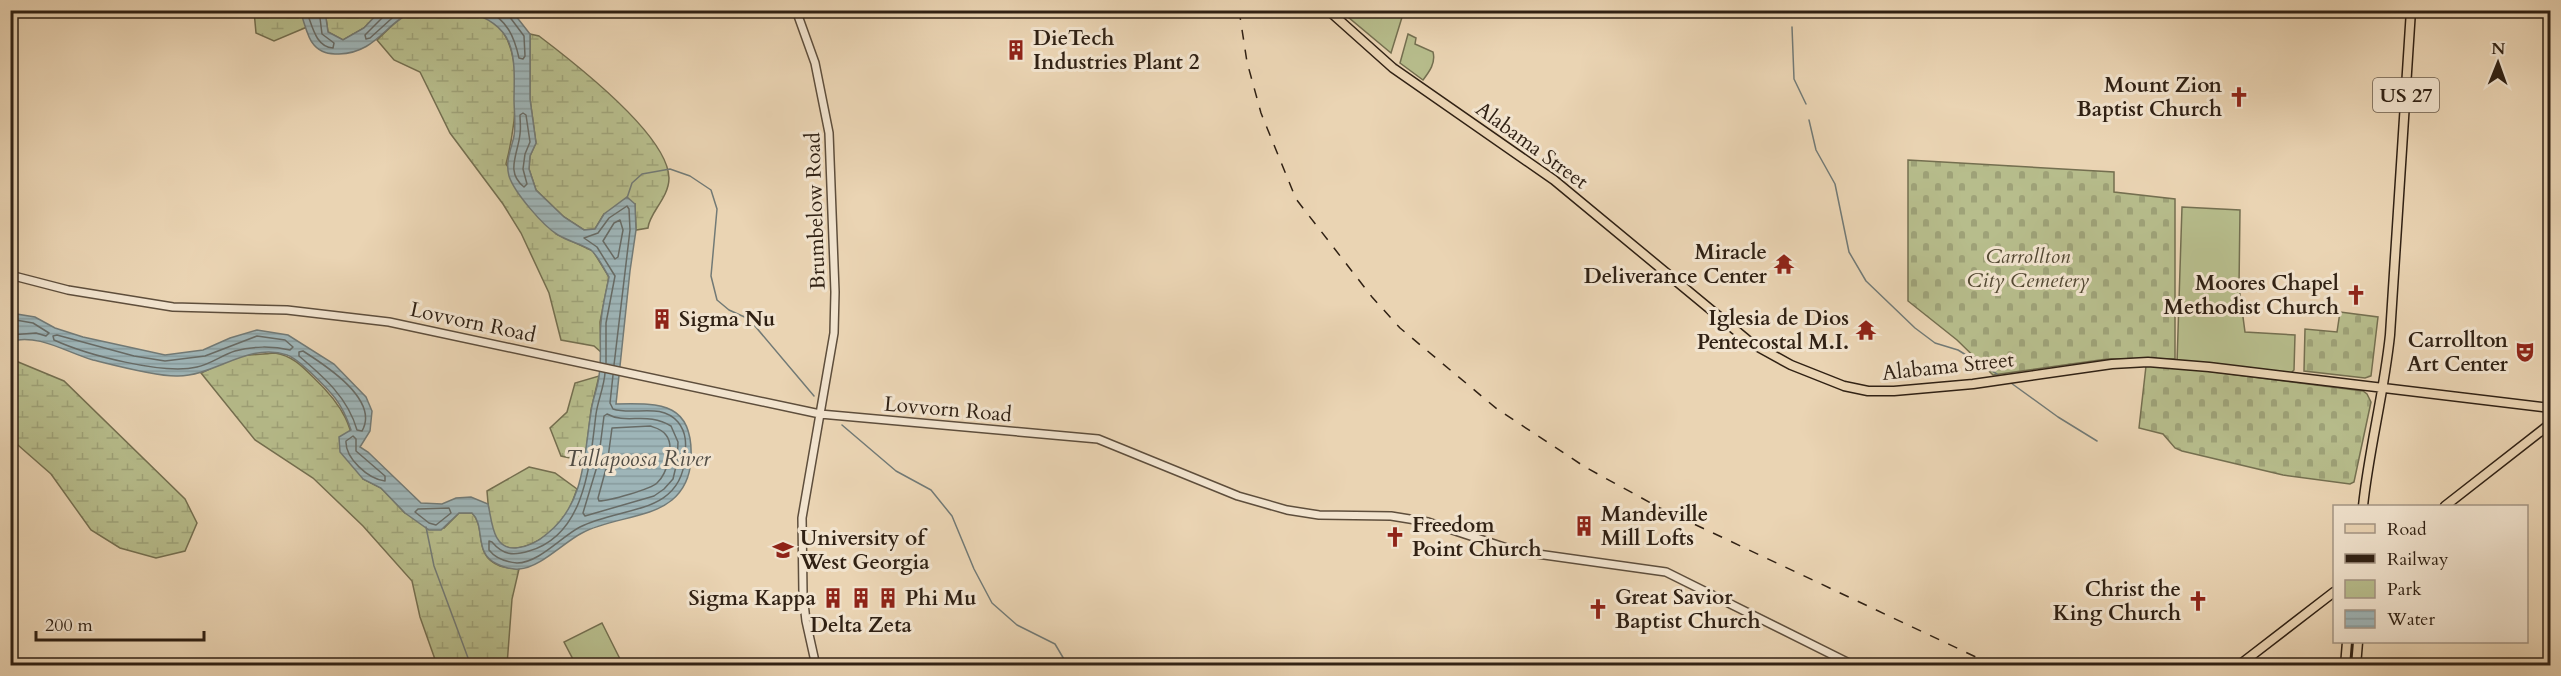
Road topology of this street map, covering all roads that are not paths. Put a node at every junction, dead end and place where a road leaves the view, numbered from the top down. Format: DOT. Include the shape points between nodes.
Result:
graph roads {
  1 [pos="796,10"];
  2 [pos="1328,10"];
  3 [pos="2411,10"];
  4 [pos="10,276"];
  5 [pos="2383,387"];
  6 [pos="2548,408"];
  7 [pos="820,414"];
  8 [pos="2548,426"];
  9 [pos="2363,505"];
  10 [pos="2448,505"];
  11 [pos="2333,592"];
  12 [pos="2347,643"];
  13 [pos="2358,643"];
  14 [pos="816,666"];
  15 [pos="1855,666"];
  16 [pos="2238,666"];
  17 [pos="2345,666"];
  18 [pos="2356,666"];
  1 -- 7 [label="street, Brumbelow Road" via="819,76 830,143 834,333"];
  2 -- 5 [label="main road, Alabama Street" via="1393,68 1554,180 1751,343 1825,379 1863,390 1894,392 2148,362"];
  3 -- 5 [label="main road, US 27" via="2391,326"];
  4 -- 7 [label="street, Lovvorn Road" via="68,290 173,306 287,310 389,322"];
  5 -- 6 [label="main road, Alabama Street"];
  5 -- 9 [label="main road, US 27"];
  6 -- 8 [label="main road"];
  7 -- 14 [label="street, Brumbelow Road" via="802,518 801,555 806,621"];
  7 -- 15 [label="street, Lovvorn Road" via="1098,439 1228,492 1287,510 1428,522 1516,551 1655,570 1682,579"];
  8 -- 10 [label="main road"];
  11 -- 16 [label="main road"];
  12 -- 17 [label="main road"];
  13 -- 18 [label="main road"];
}
